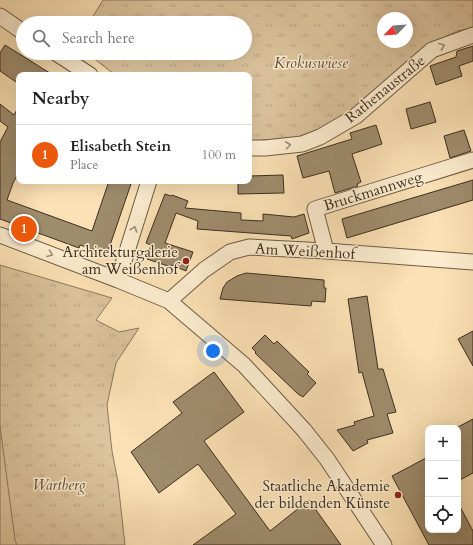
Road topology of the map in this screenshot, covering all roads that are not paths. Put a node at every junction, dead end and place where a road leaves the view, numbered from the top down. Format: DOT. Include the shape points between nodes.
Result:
graph roads {
  1 [pos="0,16"];
  2 [pos="16,27"];
  3 [pos="473,35"];
  4 [pos="67,60"];
  5 [pos="85,72"];
  6 [pos="252,148"];
  7 [pos="473,160"];
  8 [pos="148,184"];
  9 [pos="0,235"];
  10 [pos="326,251"];
  11 [pos="473,262"];
  12 [pos="118,280"];
  13 [pos="170,301"];
  14 [pos="384,545"];
  1 -- 2 [label="street"];
  6 -- 3 [label="street, Rathenaustraße, one-way" via="302,144 320,137 356,116 432,50"];
  4 -- 5 [label="street"];
  7 -- 10 [label="street, Bruckmannweg" via="315,209"];
  12 -- 8 [label="street, one-way"];
  9 -- 12 [label="street, one-way"];
  10 -- 11 [label="street, Am Weißenhof"];
  10 -- 13 [label="street, Am Weißenhof" via="249,248 230,252 204,270"];
  12 -- 13 [label="street"];
  13 -- 14 [label="street" via="244,365 304,430 327,459"];
}
